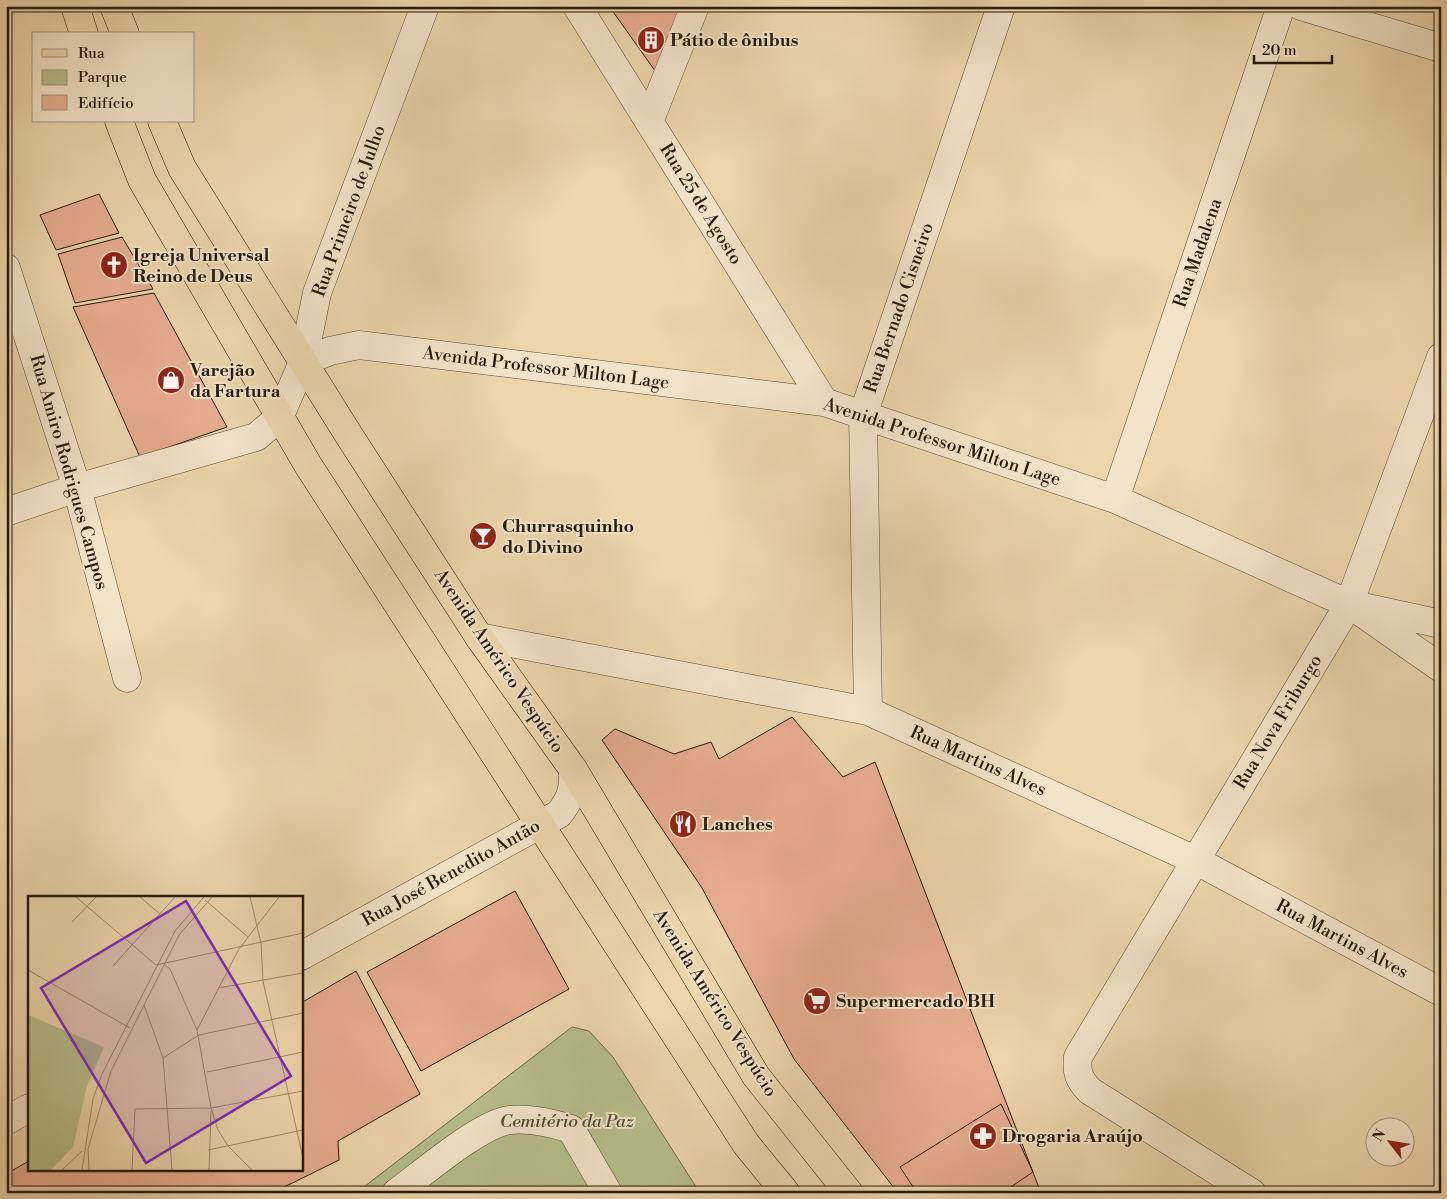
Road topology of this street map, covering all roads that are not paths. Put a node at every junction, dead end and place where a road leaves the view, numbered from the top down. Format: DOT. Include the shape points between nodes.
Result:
graph roads {
  1 [pos="75,6"];
  2 [pos="114,6"];
  3 [pos="425,6"];
  4 [pos="577,6"];
  5 [pos="695,6"];
  6 [pos="1001,6"];
  7 [pos="1281,6"];
  8 [pos="1301,6"];
  9 [pos="83,32"];
  10 [pos="124,32"];
  11 [pos="1441,48"];
  12 [pos="119,122"];
  13 [pos="162,122"];
  14 [pos="649,122"];
  15 [pos="6,268"];
  16 [pos="1441,357"];
  17 [pos="303,362"];
  18 [pos="824,402"];
  19 [pos="863,415"];
  20 [pos="279,418"];
  21 [pos="77,488"];
  22 [pos="1115,499"];
  23 [pos="6,512"];
  24 [pos="1349,604"];
  25 [pos="1441,624"];
  26 [pos="479,637"];
  27 [pos="1441,668"];
  28 [pos="127,678"];
  29 [pos="868,711"];
  30 [pos="573,769"];
  31 [pos="541,823"];
  32 [pos="1195,860"];
  33 [pos="302,955"];
  34 [pos="1441,992"];
  35 [pos="28,1109"];
  36 [pos="6,1121"];
  37 [pos="396,1193"];
  38 [pos="608,1193"];
  39 [pos="786,1193"];
  40 [pos="849,1193"];
  41 [pos="1252,1193"];
  1 -- 9 [label="main road"];
  2 -- 10 [label="main road"];
  3 -- 17 [label="street, Rua Primeiro de Julho" via="318,293"];
  4 -- 14 [label="street, Rua 25 de Agosto"];
  5 -- 14 [label="street"];
  6 -- 19 [label="street, Rua Bernado Cisneiro"];
  7 -- 22 [label="street, Rua Madalena"];
  8 -- 11 [label="street"];
  12 -- 20 [label="main road" via="142,180"];
  13 -- 17 [label="main road, Avenida Américo Vespúcio" via="182,168"];
  14 -- 18 [label="street, Rua 25 de Agosto"];
  15 -- 21 [label="street, Rua Amiro Rodrigues Campos"];
  16 -- 24 [label="street, Rua Nova Friburgo"];
  17 -- 18 [label="street, Avenida Professor Milton Lage" via="330,351 359,345"];
  17 -- 20 [label="street, Rua Primeiro de Julho"];
  17 -- 26 [label="main road, Avenida Américo Vespúcio"];
  18 -- 19 [label="street, Avenida Professor Milton Lage"];
  19 -- 22 [label="street, Avenida Professor Milton Lage"];
  19 -- 29 [label="street, Rua Bernado Cisneiro"];
  20 -- 21 [label="street" via="256,436"];
  20 -- 31 [label="main road"];
  21 -- 23 [label="street"];
  21 -- 28 [label="street, Rua Amiro Rodrigues Campos"];
  22 -- 24 [label="street, Avenida Professor Milton Lage"];
  24 -- 25 [label="street, Avenida Professor Milton Lage"];
  24 -- 27 [label="street"];
  24 -- 32 [label="street, Rua Nova Friburgo"];
  26 -- 29 [label="street, Rua Martins Alves"];
  26 -- 30 [label="main road, Avenida Américo Vespúcio"];
  29 -- 32 [label="street, Rua Martins Alves"];
  30 -- 31 [label="street, Rua José Benedito Antão" via="574,786 568,802 559,814"];
  30 -- 40 [label="main road, Avenida Américo Vespúcio" via="756,1076"];
  31 -- 33 [label="street, Rua José Benedito Antão"];
  31 -- 39 [label="main road" via="746,1144"];
  32 -- 34 [label="street, Rua Martins Alves"];
  32 -- 41 [label="street, Rua Nova Friburgo" via="1086,1040 1076,1068 1080,1081 1090,1091"];
  35 -- 36 [label="street"];
  37 -- 38 [label="street" via="482,1131 509,1120 549,1122 571,1129"];
}
